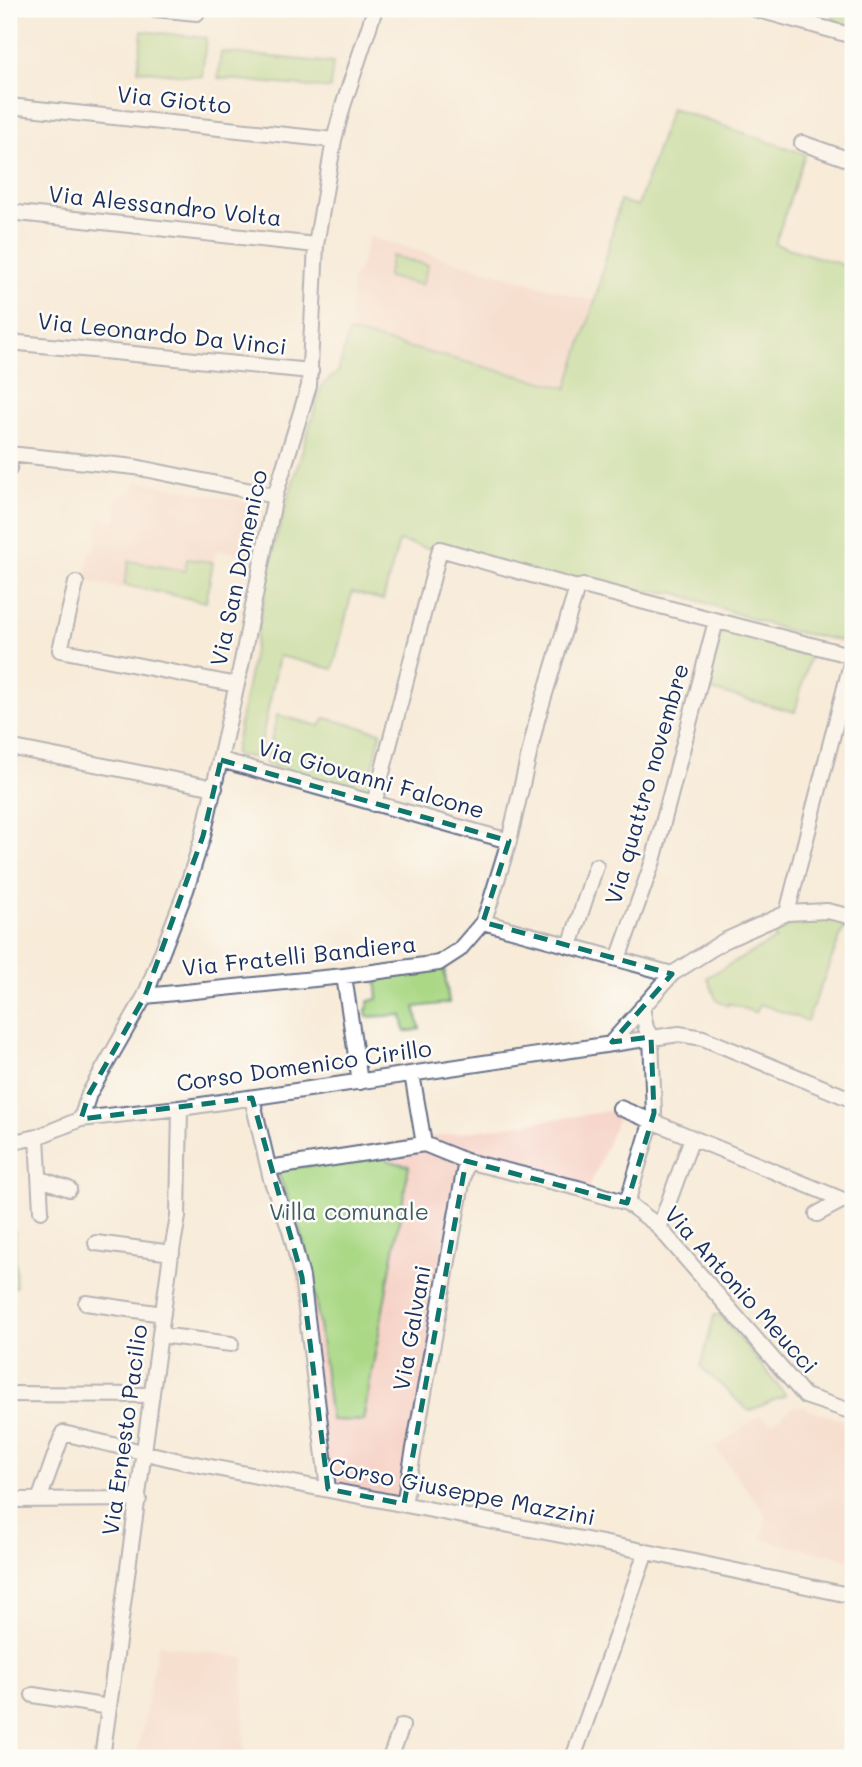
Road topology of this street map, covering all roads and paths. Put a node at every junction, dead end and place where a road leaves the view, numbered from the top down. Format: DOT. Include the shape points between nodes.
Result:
graph roads {
  1 [pos="155,9"];
  2 [pos="375,9"];
  3 [pos="755,9"];
  4 [pos="197,13"];
  5 [pos="853,36"];
  6 [pos="9,106"];
  7 [pos="334,140"];
  8 [pos="802,142"];
  9 [pos="853,161"];
  10 [pos="9,212"];
  11 [pos="316,245"];
  12 [pos="9,342"];
  13 [pos="311,371"];
  14 [pos="10,454"];
  15 [pos="9,469"];
  16 [pos="271,495"];
  17 [pos="76,583"];
  18 [pos="575,590"];
  19 [pos="716,621"];
  20 [pos="853,656"];
  21 [pos="237,685"];
  22 [pos="9,747"];
  23 [pos="221,760"];
  24 [pos="215,788"];
  25 [pos="374,804"];
  26 [pos="509,841"];
  27 [pos="596,866"];
  28 [pos="787,913"];
  29 [pos="853,917"];
  30 [pos="483,922"];
  31 [pos="570,946"];
  32 [pos="618,959"];
  33 [pos="672,974"];
  34 [pos="344,976"];
  35 [pos="145,996"];
  36 [pos="642,1007"];
  37 [pos="651,1037"];
  38 [pos="610,1043"];
  39 [pos="412,1074"];
  40 [pos="360,1082"];
  41 [pos="253,1098"];
  42 [pos="853,1100"];
  43 [pos="180,1108"];
  44 [pos="620,1108"];
  45 [pos="81,1119"];
  46 [pos="651,1121"];
  47 [pos="37,1137"];
  48 [pos="692,1138"];
  49 [pos="9,1143"];
  50 [pos="424,1144"];
  51 [pos="466,1161"];
  52 [pos="269,1168"];
  53 [pos="41,1179"];
  54 [pos="69,1189"];
  55 [pos="848,1202"];
  56 [pos="627,1203"];
  57 [pos="41,1211"];
  58 [pos="817,1214"];
  59 [pos="659,1228"];
  60 [pos="96,1243"];
  61 [pos="172,1253"];
  62 [pos="86,1303"];
  63 [pos="163,1314"];
  64 [pos="160,1335"];
  65 [pos="231,1344"];
  66 [pos="9,1394"];
  67 [pos="152,1395"];
  68 [pos="853,1412"];
  69 [pos="144,1451"];
  70 [pos="328,1489"];
  71 [pos="139,1499"];
  72 [pos="9,1500"];
  73 [pos="39,1500"];
  74 [pos="404,1504"];
  75 [pos="646,1552"];
  76 [pos="853,1596"];
  77 [pos="33,1695"];
  78 [pos="110,1707"];
  79 [pos="402,1726"];
  80 [pos="102,1758"];
  81 [pos="390,1758"];
  82 [pos="573,1758"];
  1 -- 4 [label="street"];
  2 -- 7 [label="street, Via San Domenico"];
  3 -- 5 [label="street"];
  6 -- 7 [label="street, Via Giotto"];
  7 -- 11 [label="street, Via San Domenico"];
  8 -- 9 [label="street"];
  10 -- 11 [label="street, Via Alessandro Volta"];
  11 -- 13 [label="street, Via San Domenico"];
  12 -- 13 [label="street, Via Leonardo Da Vinci"];
  13 -- 16 [label="street, Via San Domenico" via="304,406"];
  14 -- 15 [label="street"];
  14 -- 16 [label="street" via="135,467"];
  16 -- 21 [label="street, Via San Domenico"];
  17 -- 21 [label="street" via="60,650"];
  18 -- 19 [label="street" via="583,586"];
  18 -- 25 [label="street" via="440,549"];
  18 -- 26 [label="street, Via Fratelli Bandiera" via="537,720"];
  19 -- 20 [label="street"];
  19 -- 32 [label="street, Via quattro novembre" via="653,861"];
  20 -- 28 [label="street"];
  21 -- 23 [label="street, Via San Domenico"];
  22 -- 24 [label="street"];
  23 -- 24 [label="street, Via San Domenico"];
  23 -- 25 [label="street, Via Giovanni Falcone"];
  24 -- 35 [label="street, Via San Domenico" via="186,890"];
  25 -- 26 [label="street, Via Giovanni Falcone"];
  26 -- 30 [label="street, Via Fratelli Bandiera"];
  27 -- 31 [label="street"];
  28 -- 29 [label="street" via="827,911"];
  28 -- 33 [label="street" via="724,941"];
  30 -- 31 [label="street"];
  30 -- 34 [label="street, Via Fratelli Bandiera" via="459,950 439,964"];
  31 -- 32 [label="street"];
  32 -- 33 [label="street"];
  33 -- 36 [label="street"];
  34 -- 35 [label="street, Via Fratelli Bandiera"];
  34 -- 40 [label="street"];
  35 -- 45 [label="street, Via San Domenico" via="89,1094"];
  36 -- 37 [label="street"];
  36 -- 38 [label="street"];
  37 -- 38 [label="street, Corso Domenico Cirillo"];
  37 -- 42 [label="street, Corso Domenico Cirillo" via="679,1034 703,1038"];
  37 -- 46 [label="street"];
  38 -- 39 [label="street, Corso Domenico Cirillo"];
  39 -- 40 [label="street, Corso Domenico Cirillo"];
  39 -- 50 [label="street"];
  40 -- 41 [label="street, Corso Domenico Cirillo"];
  41 -- 43 [label="street, Corso Domenico Cirillo"];
  41 -- 52 [label="street"];
  43 -- 45 [label="street, Corso Domenico Cirillo"];
  43 -- 61 [label="street, Via Ernesto Pacilio" via="178,1217"];
  44 -- 46 [label="street"];
  45 -- 47 [label="street, Corso Domenico Cirillo"];
  46 -- 48 [label="street"];
  46 -- 56 [label="street"];
  47 -- 49 [label="street, Corso Domenico Cirillo"];
  47 -- 53 [label="street"];
  48 -- 55 [label="street"];
  48 -- 59 [label="street"];
  50 -- 51 [label="street, Via Antonio Meucci"];
  50 -- 52 [label="street"];
  51 -- 56 [label="street, Via Antonio Meucci"];
  51 -- 74 [label="street, Via Galvani"];
  52 -- 70 [label="street" via="302,1277"];
  53 -- 54 [label="street"];
  53 -- 57 [label="street"];
  55 -- 58 [label="street"];
  56 -- 59 [label="street, Via Antonio Meucci"];
  59 -- 68 [label="street, Via Antonio Meucci" via="805,1396"];
  60 -- 61 [label="street"];
  61 -- 63 [label="street, Via Ernesto Pacilio"];
  62 -- 63 [label="street"];
  63 -- 64 [label="street, Via Ernesto Pacilio"];
  64 -- 65 [label="street"];
  64 -- 67 [label="street, Via Ernesto Pacilio"];
  66 -- 67 [label="street"];
  67 -- 69 [label="street, Via Ernesto Pacilio"];
  69 -- 70 [label="street, Corso Giuseppe Mazzini"];
  69 -- 71 [label="street, Via Ernesto Pacilio"];
  69 -- 73 [label="street, Corso Giuseppe Mazzini" via="63,1433"];
  70 -- 74 [label="street, Corso Giuseppe Mazzini"];
  71 -- 73 [label="street"];
  71 -- 78 [label="street, Via Ernesto Pacilio"];
  72 -- 73 [label="street"];
  74 -- 75 [label="street, Corso Giuseppe Mazzini"];
  75 -- 76 [label="street, Corso Giuseppe Mazzini"];
  75 -- 82 [label="street"];
  77 -- 78 [label="street"];
  78 -- 80 [label="street, Via Ernesto Pacilio"];
  79 -- 81 [label="street"];
}
